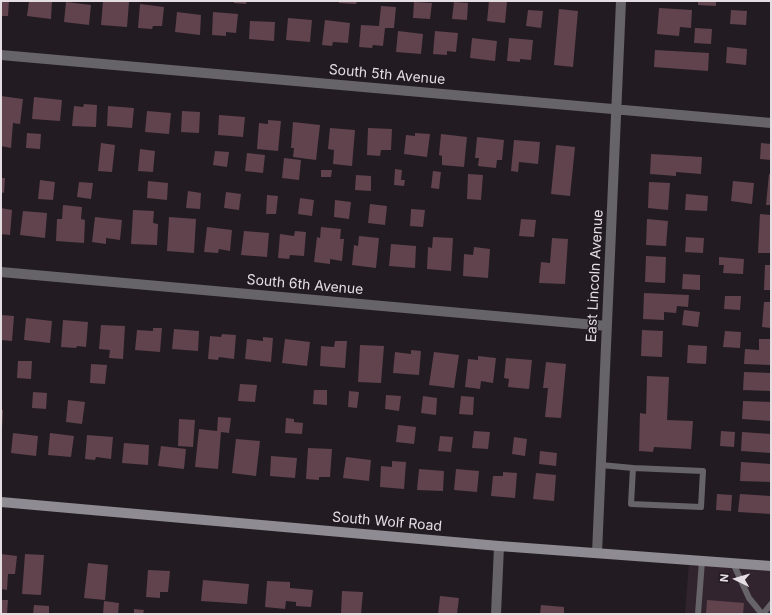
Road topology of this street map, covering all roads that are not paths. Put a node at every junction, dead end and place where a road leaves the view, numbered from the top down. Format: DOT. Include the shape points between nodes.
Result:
graph roads {
  1 [pos="621,1"];
  2 [pos="1,55"];
  3 [pos="617,109"];
  4 [pos="771,123"];
  5 [pos="1,272"];
  6 [pos="607,326"];
  7 [pos="601,465"];
  8 [pos="633,468"];
  9 [pos="1,502"];
  10 [pos="499,546"];
  11 [pos="597,553"];
  12 [pos="702,561"];
  13 [pos="733,563"];
  14 [pos="771,566"];
  15 [pos="771,604"];
  16 [pos="496,614"];
  17 [pos="698,614"];
  18 [pos="762,614"];
  1 -- 3 [label="street, East Lincoln Avenue"];
  2 -- 3 [label="street, South 5th Avenue"];
  3 -- 4 [label="street, South 5th Avenue"];
  3 -- 6 [label="street, East Lincoln Avenue"];
  5 -- 6 [label="street, South 6th Avenue"];
  6 -- 7 [label="street, East Lincoln Avenue"];
  7 -- 8 [label="lane"];
  7 -- 11 [label="street, East Lincoln Avenue"];
  8 -- 8 [label="lane" via="703,471 701,507 631,504"];
  9 -- 10 [label="main road, South Wolf Road"];
  10 -- 11 [label="main road, South Wolf Road"];
  10 -- 16 [label="street"];
  11 -- 12 [label="main road, South Wolf Road"];
  12 -- 13 [label="main road, South Wolf Road"];
  12 -- 17 [label="lane"];
  13 -- 14 [label="main road, South Wolf Road"];
  13 -- 18 [label="lane" via="749,598"];
  15 -- 18 [label="lane"];
}
